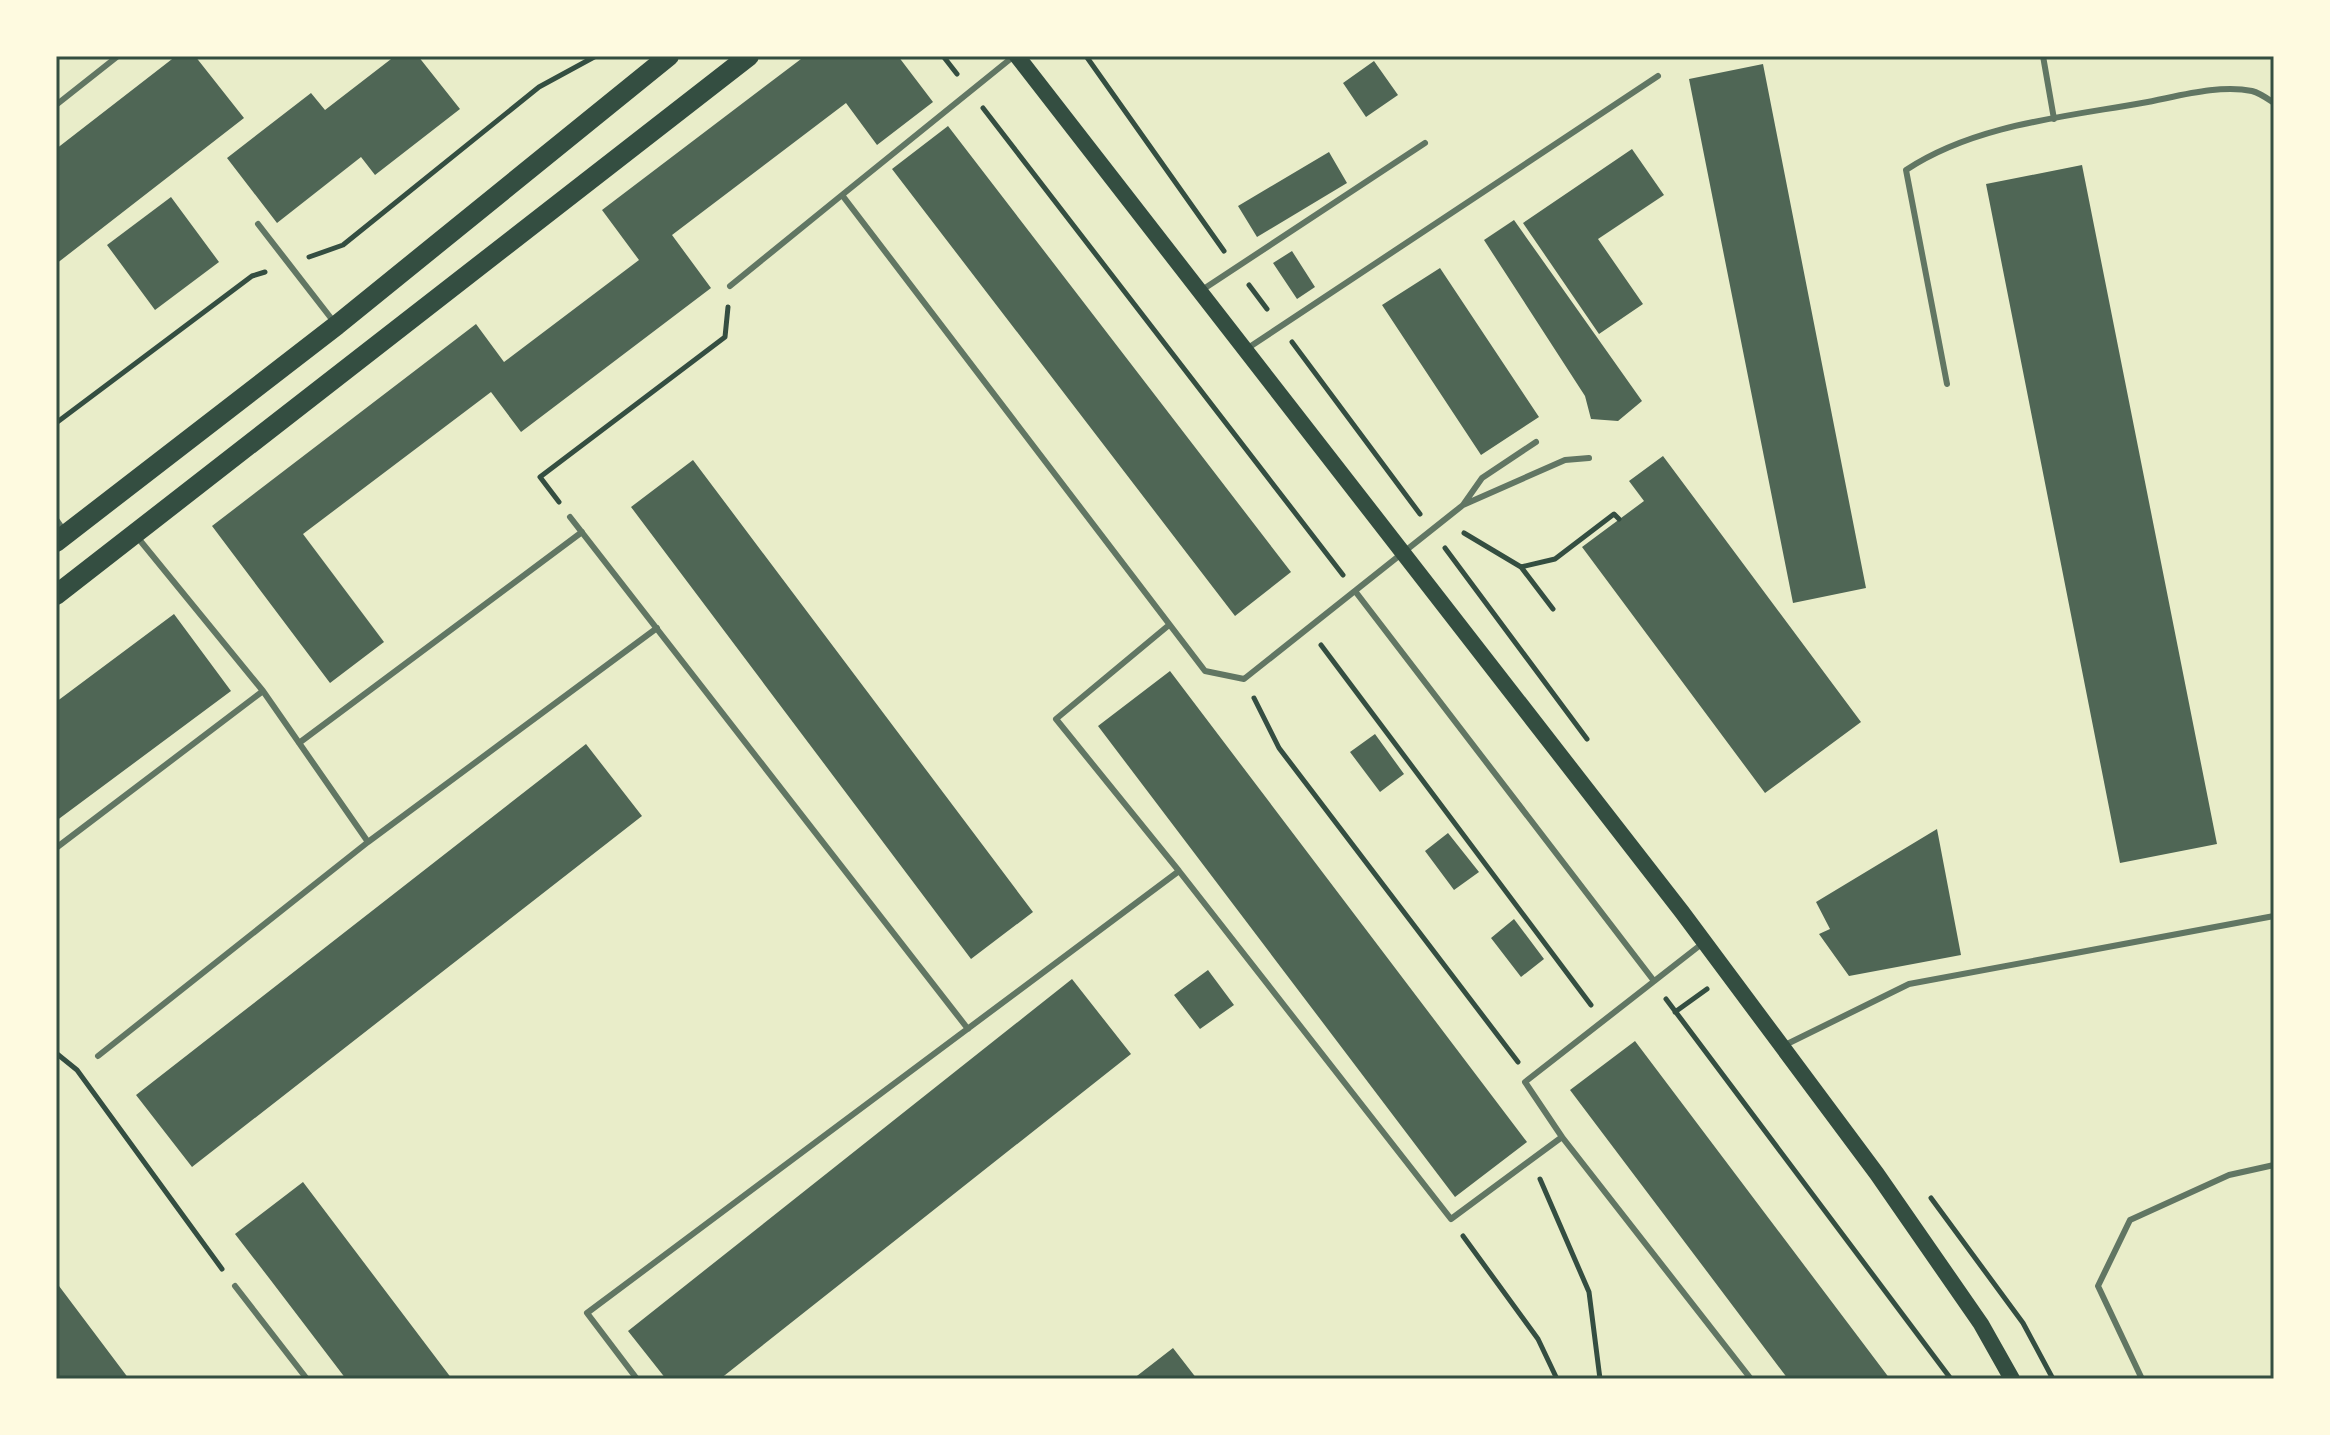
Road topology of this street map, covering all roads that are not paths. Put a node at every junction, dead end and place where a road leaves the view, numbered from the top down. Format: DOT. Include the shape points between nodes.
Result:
graph roads {
  1 [pos="118,56"];
  2 [pos="669,56"];
  3 [pos="749,56"];
  4 [pos="1016,56"];
  5 [pos="2043,56"];
  6 [pos="1658,76"];
  7 [pos="2274,103"];
  8 [pos="56,105"];
  9 [pos="2054,119"];
  10 [pos="1425,143"];
  11 [pos="842,195"];
  12 [pos="258,224"];
  13 [pos="730,286"];
  14 [pos="1199,292"];
  15 [pos="337,325"];
  16 [pos="1245,350"];
  17 [pos="1947,384"];
  18 [pos="1536,442"];
  19 [pos="1589,458"];
  20 [pos="1463,505"];
  21 [pos="570,517"];
  22 [pos="582,532"];
  23 [pos="59,533"];
  24 [pos="135,536"];
  25 [pos="1404,551"];
  26 [pos="1355,591"];
  27 [pos="56,595"];
  28 [pos="1169,625"];
  29 [pos="657,628"];
  30 [pos="263,691"];
  31 [pos="299,743"];
  32 [pos="368,842"];
  33 [pos="56,848"];
  34 [pos="1179,871"];
  35 [pos="2274,916"];
  36 [pos="1704,942"];
  37 [pos="1654,981"];
  38 [pos="968,1029"];
  39 [pos="1782,1047"];
  40 [pos="98,1056"];
  41 [pos="1562,1137"];
  42 [pos="2274,1165"];
  43 [pos="235,1286"];
  44 [pos="307,1379"];
  45 [pos="637,1379"];
  46 [pos="1751,1379"];
  47 [pos="2012,1379"];
  48 [pos="2142,1379"];
  1 -- 8 [label="lane"];
  2 -- 15 [label="main road"];
  3 -- 24 [label="main road"];
  4 -- 11 [label="lane"];
  4 -- 14 [label="main road"];
  5 -- 9 [label="lane"];
  6 -- 16 [label="lane"];
  7 -- 9 [label="lane" via="2253,91 2203,92"];
  9 -- 17 [label="lane" via="2018,125 1930,154 1906,170"];
  10 -- 14 [label="lane"];
  11 -- 13 [label="lane"];
  11 -- 28 [label="lane"];
  12 -- 15 [label="lane"];
  14 -- 16 [label="main road"];
  15 -- 23 [label="main road"];
  16 -- 25 [label="main road"];
  18 -- 20 [label="lane" via="1482,478"];
  19 -- 20 [label="lane" via="1565,460"];
  20 -- 25 [label="lane"];
  21 -- 22 [label="lane"];
  22 -- 29 [label="lane"];
  22 -- 31 [label="lane"];
  24 -- 27 [label="main road"];
  24 -- 30 [label="lane"];
  25 -- 26 [label="lane"];
  25 -- 36 [label="main road"];
  26 -- 28 [label="lane" via="1244,679 1205,671"];
  26 -- 37 [label="lane"];
  28 -- 34 [label="lane" via="1056,719"];
  29 -- 32 [label="lane"];
  29 -- 38 [label="lane"];
  30 -- 31 [label="lane"];
  30 -- 33 [label="lane"];
  31 -- 32 [label="lane"];
  32 -- 40 [label="lane"];
  34 -- 38 [label="lane"];
  34 -- 41 [label="lane" via="1451,1219"];
  35 -- 39 [label="lane" via="1909,984"];
  36 -- 37 [label="lane"];
  36 -- 39 [label="main road"];
  37 -- 41 [label="lane" via="1525,1082"];
  38 -- 45 [label="lane" via="587,1313"];
  39 -- 47 [label="main road" via="1981,1324"];
  41 -- 46 [label="lane"];
  42 -- 48 [label="lane" via="2229,1175 2130,1220 2098,1286"];
  43 -- 44 [label="lane"];
}
